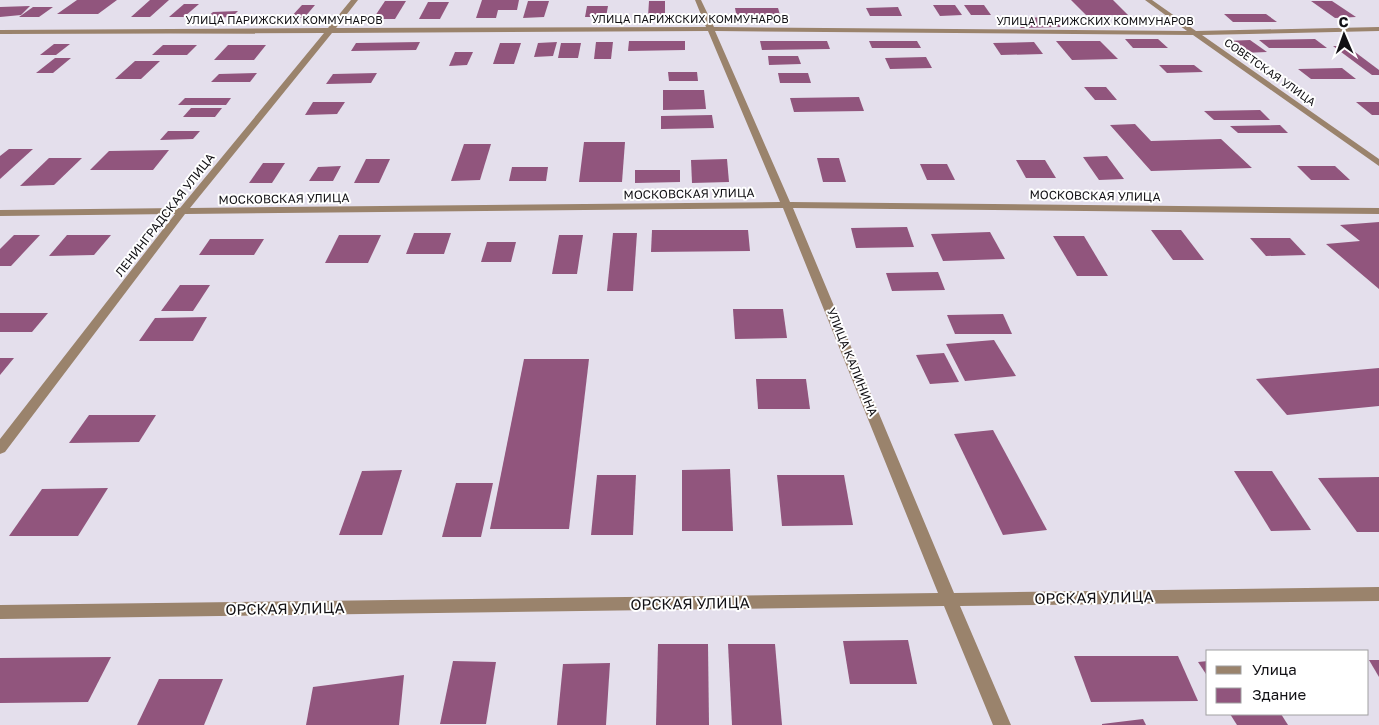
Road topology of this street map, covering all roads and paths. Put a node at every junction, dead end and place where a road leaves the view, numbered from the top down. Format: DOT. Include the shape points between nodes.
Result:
graph roads {
  1 [pos="355,0"];
  2 [pos="698,0"];
  3 [pos="1148,0"];
  4 [pos="711,29"];
  5 [pos="1379,29"];
  6 [pos="0,32"];
  7 [pos="330,32"];
  8 [pos="1195,32"];
  9 [pos="1379,163"];
  10 [pos="788,206"];
  11 [pos="1379,211"];
  12 [pos="0,213"];
  13 [pos="181,213"];
  14 [pos="0,449"];
  15 [pos="1379,594"];
  16 [pos="948,601"];
  17 [pos="0,612"];
  18 [pos="1002,725"];
  1 -- 7 [label="street, ЛЕНИНГРАДСКАЯ УЛИЦА"];
  2 -- 4 [label="street, УЛИЦА КАЛИНИНА"];
  3 -- 8 [label="street, СОВЕТСКАЯ УЛИЦА"];
  4 -- 7 [label="street, УЛИЦА ПАРИЖСКИХ КОММУНАРОВ"];
  4 -- 8 [label="street, УЛИЦА ПАРИЖСКИХ КОММУНАРОВ"];
  4 -- 10 [label="street, УЛИЦА КАЛИНИНА"];
  5 -- 8 [label="street, УЛИЦА ПАРИЖСКИХ КОММУНАРОВ"];
  6 -- 7 [label="street, УЛИЦА ПАРИЖСКИХ КОММУНАРОВ"];
  7 -- 13 [label="street, ЛЕНИНГРАДСКАЯ УЛИЦА"];
  8 -- 9 [label="street, СОВЕТСКАЯ УЛИЦА"];
  10 -- 11 [label="street, МОСКОВСКАЯ УЛИЦА"];
  10 -- 13 [label="street, МОСКОВСКАЯ УЛИЦА"];
  10 -- 16 [label="street, УЛИЦА КАЛИНИНА"];
  12 -- 13 [label="street, МОСКОВСКАЯ УЛИЦА"];
  13 -- 14 [label="street, ЛЕНИНГРАДСКАЯ УЛИЦА"];
  15 -- 16 [label="street, ОРСКАЯ УЛИЦА"];
  16 -- 17 [label="street, ОРСКАЯ УЛИЦА"];
  16 -- 18 [label="street, УЛИЦА КАЛИНИНА"];
}
